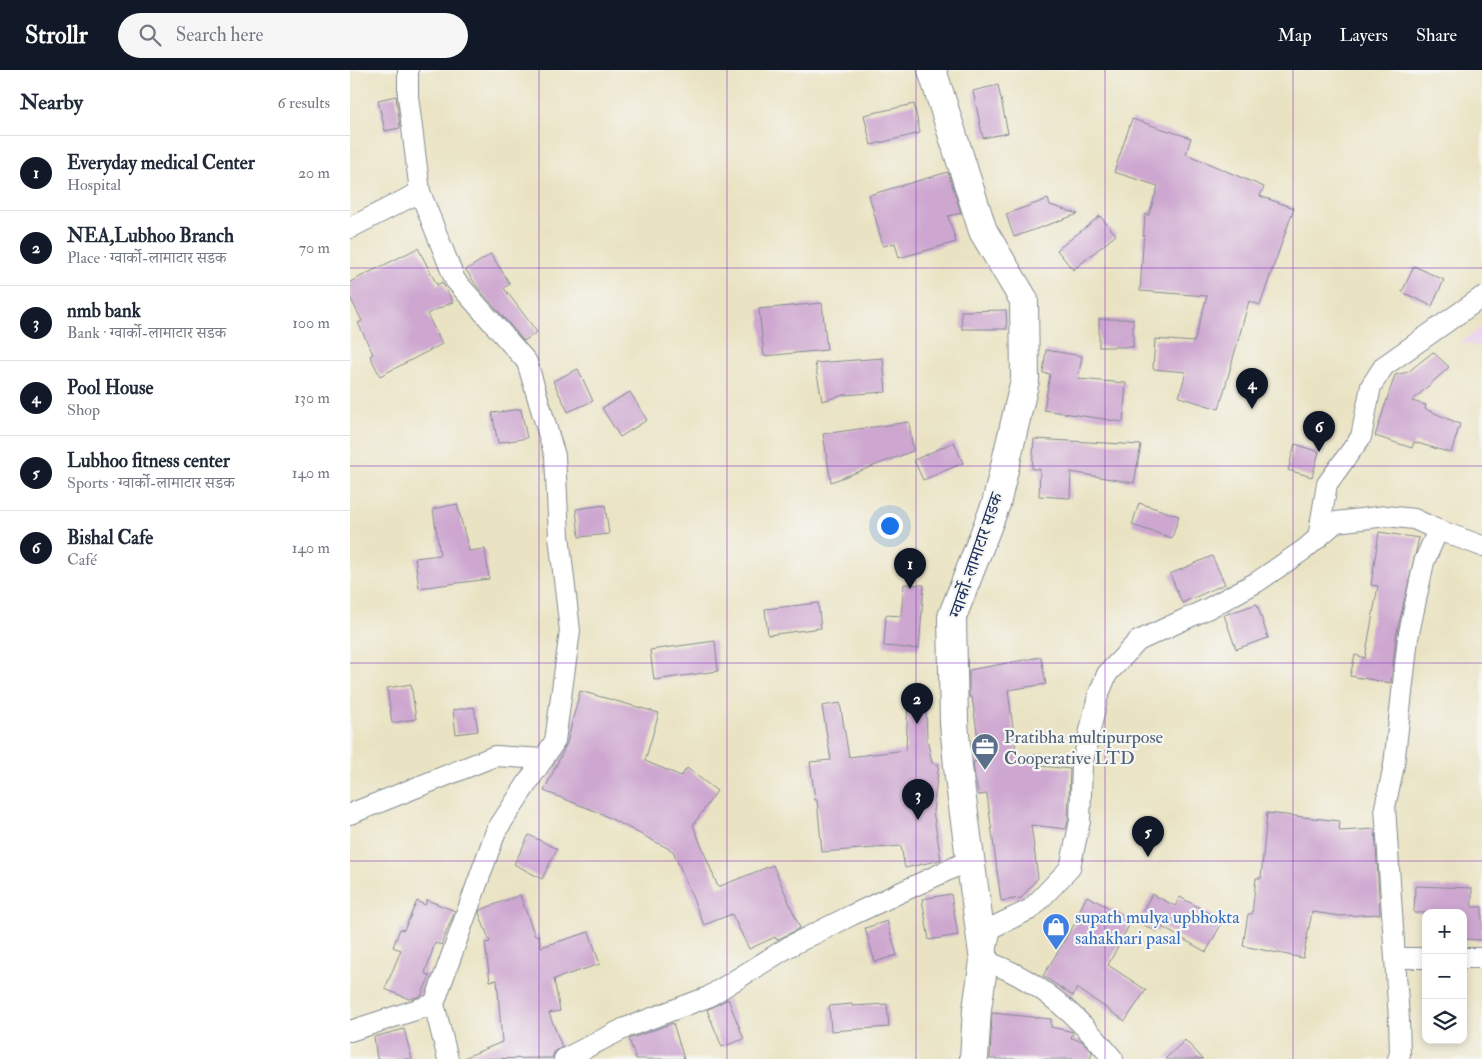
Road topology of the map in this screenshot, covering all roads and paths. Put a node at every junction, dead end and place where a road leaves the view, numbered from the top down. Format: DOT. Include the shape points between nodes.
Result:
graph roads {
  1 [pos="408,70"];
  2 [pos="932,70"];
  3 [pos="420,192"];
  4 [pos="350,228"];
  5 [pos="1482,297"];
  6 [pos="1438,530"];
  7 [pos="1318,538"];
  8 [pos="1482,546"];
  9 [pos="544,759"];
  10 [pos="350,814"];
  11 [pos="970,860"];
  12 [pos="1395,958"];
  13 [pos="1422,958"];
  14 [pos="1467,958"];
  15 [pos="1482,958"];
  16 [pos="984,961"];
  17 [pos="434,1004"];
  18 [pos="350,1031"];
  19 [pos="448,1059"];
  20 [pos="564,1059"];
  21 [pos="974,1059"];
  22 [pos="1113,1059"];
  23 [pos="1398,1059"];
  1 -- 3 [label="street" via="408,96"];
  2 -- 11 [label="main road, ग्वार्को-लामाटार सडक" via="983,231 1024,300 1025,380 996,504 952,617 954,723"];
  3 -- 4 [label="street"];
  3 -- 9 [label="street" via="455,280 527,362 555,456 559,536 570,631 556,741"];
  5 -- 7 [label="street" via="1384,366 1371,386 1361,437 1327,484"];
  6 -- 7 [label="street" via="1414,519 1386,516 1336,522"];
  6 -- 8 [label="street"];
  6 -- 12 [label="street" via="1424,562 1408,638 1394,765 1384,807"];
  7 -- 16 [label="street" via="1257,582 1138,641 1107,674 1098,696 1082,765 1080,821 1070,868 1031,909 991,928"];
  9 -- 10 [label="street" via="495,756"];
  9 -- 17 [label="street" via="496,831"];
  11 -- 16 [label="main road, ग्वार्को-लामाटार सडक"];
  11 -- 20 [label="street" via="790,946 708,998 625,1028"];
  12 -- 13 [label="street"];
  12 -- 23 [label="street" via="1400,1028"];
  14 -- 15 [label="street"];
  16 -- 21 [label="main road, ग्वार्को-लामाटार सडक"];
  16 -- 22 [label="street" via="1003,967 1036,986 1088,1028"];
  17 -- 18 [label="street"];
  17 -- 19 [label="street"];
}
